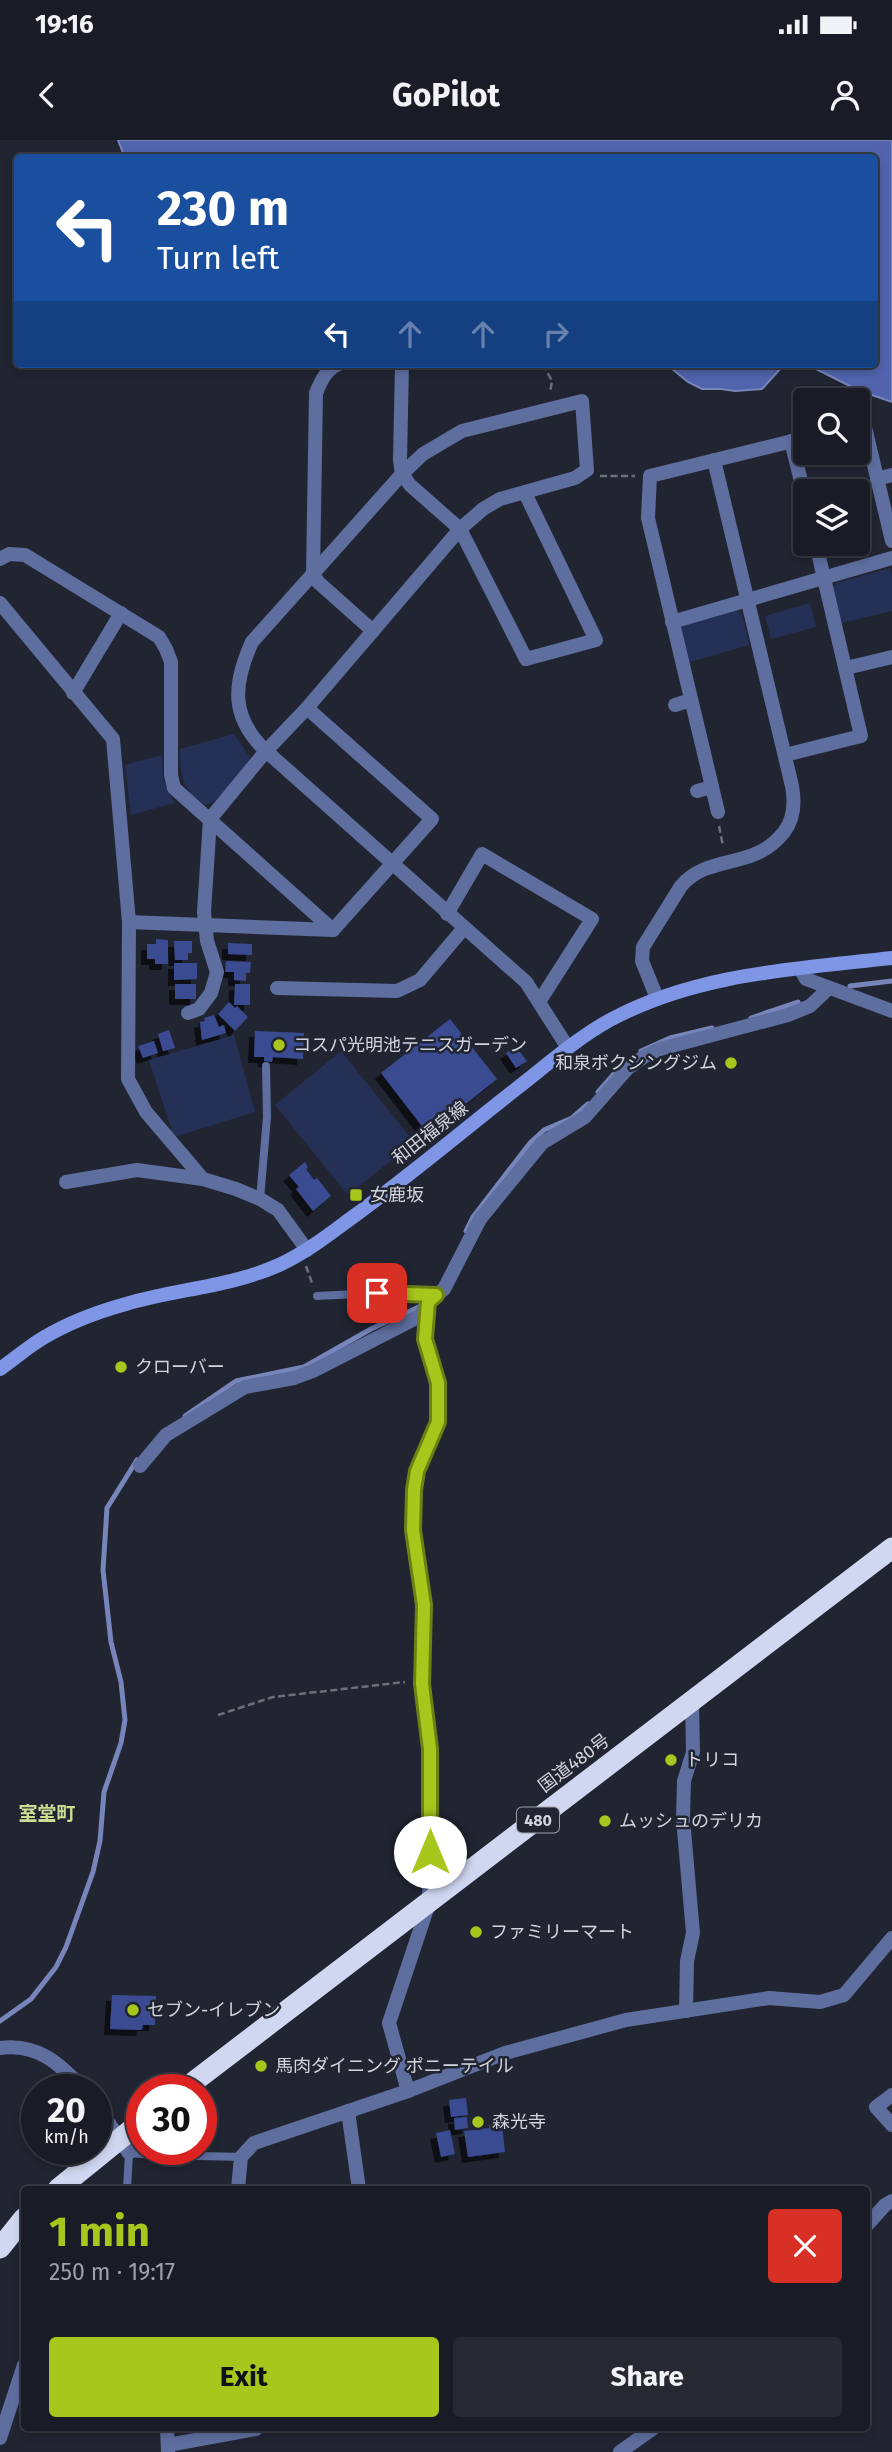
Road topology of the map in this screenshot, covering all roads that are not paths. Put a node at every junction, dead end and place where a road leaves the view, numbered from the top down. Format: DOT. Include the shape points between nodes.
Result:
graph roads {
  1 [pos="331,368"];
  2 [pos="402,368"];
  3 [pos="793,441"];
  4 [pos="870,449"];
  5 [pos="714,460"];
  6 [pos="402,474"];
  7 [pos="892,475"];
  8 [pos="877,479"];
  9 [pos="525,494"];
  10 [pos="460,529"];
  11 [pos="892,541"];
  12 [pos="819,556"];
  13 [pos="892,558"];
  14 [pos="0,559"];
  15 [pos="313,574"];
  16 [pos="825,579"];
  17 [pos="748,600"];
  18 [pos="0,603"];
  19 [pos="121,613"];
  20 [pos="672,622"];
  21 [pos="373,631"];
  22 [pos="892,657"];
  23 [pos="846,668"];
  24 [pos="73,693"];
  25 [pos="691,700"];
  26 [pos="675,705"];
  27 [pos="307,708"];
  28 [pos="266,751"];
  29 [pos="785,755"];
  30 [pos="712,787"];
  31 [pos="697,791"];
  32 [pos="718,812"];
  33 [pos="209,819"];
  34 [pos="393,865"];
  35 [pos="447,914"];
  36 [pos="129,922"];
  37 [pos="206,927"];
  38 [pos="464,928"];
  39 [pos="333,930"];
  40 [pos="892,958"];
  41 [pos="800,969"];
  42 [pos="277,988"];
  43 [pos="829,988"];
  44 [pos="657,999"];
  45 [pos="539,1002"];
  46 [pos="892,1012"];
  47 [pos="188,1013"];
  48 [pos="568,1048"];
  49 [pos="266,1066"];
  50 [pos="203,1179"];
  51 [pos="66,1182"];
  52 [pos="260,1199"];
  53 [pos="306,1256"];
  54 [pos="317,1296"];
  55 [pos="432,1298"];
  56 [pos="0,1369"];
  57 [pos="140,1466"];
  58 [pos="892,1548"];
  59 [pos="692,1702"];
  60 [pos="429,1903"];
  61 [pos="892,1938"];
  62 [pos="686,2011"];
  63 [pos="0,2048"];
  64 [pos="66,2074"];
  65 [pos="204,2074"];
  66 [pos="408,2091"];
  67 [pos="892,2095"];
  68 [pos="348,2111"];
  69 [pos="892,2125"];
  70 [pos="112,2129"];
  71 [pos="126,2142"];
  72 [pos="123,2146"];
  73 [pos="241,2157"];
  74 [pos="63,2186"];
  75 [pos="127,2186"];
  76 [pos="238,2186"];
  77 [pos="359,2186"];
  78 [pos="892,2201"];
  79 [pos="21,2222"];
  80 [pos="870,2222"];
  81 [pos="0,2248"];
  82 [pos="21,2374"];
  83 [pos="167,2431"];
  84 [pos="247,2431"];
  85 [pos="649,2431"];
  86 [pos="0,2438"];
  87 [pos="168,2449"];
  88 [pos="620,2452"];
  1 -- 15 [label="street" via="316,393"];
  2 -- 6 [label="street"];
  3 -- 5 [label="street"];
  4 -- 8 [label="street"];
  5 -- 17 [label="street"];
  5 -- 20 [label="street" via="650,476 648,518"];
  6 -- 9 [label="street" via="422,454 463,431 582,401 587,470"];
  6 -- 10 [label="street"];
  6 -- 15 [label="street"];
  7 -- 8 [label="street"];
  8 -- 11 [label="street"];
  9 -- 10 [label="street" via="500,499"];
  9 -- 10 [label="street" via="596,640 526,659"];
  10 -- 21 [label="street"];
  12 -- 16 [label="street"];
  13 -- 16 [label="street"];
  14 -- 19 [label="street" via="9,554 25,555"];
  15 -- 21 [label="street"];
  15 -- 28 [label="street" via="252,642 240,669 240,710 253,739"];
  16 -- 17 [label="street"];
  16 -- 23 [label="street"];
  17 -- 20 [label="street"];
  17 -- 29 [label="street"];
  18 -- 24 [label="street"];
  19 -- 24 [label="street"];
  19 -- 33 [label="street" via="159,637 166,649 171,662 174,788"];
  20 -- 25 [label="street"];
  21 -- 27 [label="street"];
  22 -- 23 [label="street"];
  23 -- 29 [label="street" via="861,736"];
  24 -- 36 [label="street" via="113,738"];
  25 -- 26 [label="street"];
  25 -- 30 [label="street"];
  27 -- 28 [label="street"];
  27 -- 34 [label="street" via="432,819"];
  28 -- 33 [label="street"];
  28 -- 34 [label="street"];
  29 -- 44 [label="street" via="794,795 787,828 764,852 688,879 643,947 642,961"];
  30 -- 31 [label="street"];
  30 -- 32 [label="street"];
  33 -- 37 [label="street"];
  33 -- 39 [label="street"];
  34 -- 35 [label="street"];
  34 -- 39 [label="street"];
  35 -- 38 [label="street"];
  35 -- 45 [label="street" via="482,854 592,919"];
  36 -- 37 [label="street"];
  36 -- 50 [label="street" via="128,1079 146,1112"];
  37 -- 39 [label="street"];
  37 -- 47 [label="street" via="217,972 215,983 199,1009"];
  38 -- 42 [label="street" via="420,981 397,991"];
  38 -- 45 [label="street" via="526,982"];
  40 -- 41 [label="main road, 和田福泉線"];
  41 -- 43 [label="street" via="806,979"];
  41 -- 44 [label="main road, 和田福泉線" via="700,984"];
  43 -- 46 [label="street"];
  43 -- 55 [label="street" via="810,1006 788,1015 660,1049 628,1068 585,1117 542,1143 480,1219 444,1289"];
  44 -- 48 [label="main road, 和田福泉線" via="610,1020"];
  45 -- 48 [label="street"];
  48 -- 53 [label="main road, 和田福泉線"];
  49 -- 52 [label="lane"];
  50 -- 51 [label="street" via="137,1170"];
  50 -- 52 [label="street"];
  52 -- 53 [label="street" via="278,1210"];
  53 -- 56 [label="main road, 和田福泉線" via="82,1319 43,1338"];
  54 -- 55 [label="lane" via="377,1293"];
  55 -- 57 [label="street" via="420,1316 313,1371 245,1387 166,1436"];
  55 -- 60 [label="street" via="425,1339 438,1383 438,1422 417,1471 413,1530 424,1605 423,1679 430,1749"];
  58 -- 59 [label="highway, 国道480号 / 480"];
  59 -- 60 [label="highway, 国道480号 / 480"];
  59 -- 62 [label="street" via="693,1752 684,1781 683,1819 693,1933"];
  60 -- 65 [label="highway, 国道480号 / 480"];
  60 -- 66 [label="street" via="389,2022"];
  61 -- 62 [label="street" via="844,1995 820,2002 769,1998"];
  62 -- 66 [label="street" via="625,2020 505,2053"];
  63 -- 64 [label="street" via="39,2051"];
  66 -- 68 [label="street"];
  67 -- 69 [label="street" via="876,2107"];
  68 -- 73 [label="street" via="254,2143"];
  68 -- 77 [label="street"];
  70 -- 72 [label="street"];
  71 -- 72 [label="highway"];
  72 -- 73 [label="lane" via="162,2157"];
  72 -- 74 [label="highway"];
  72 -- 75 [label="lane"];
  73 -- 76 [label="street"];
  78 -- 80 [label="street"];
  79 -- 81 [label="highway"];
  82 -- 86 [label="street"];
  83 -- 87 [label="street"];
  84 -- 87 [label="street"];
  85 -- 88 [label="street"];
}
